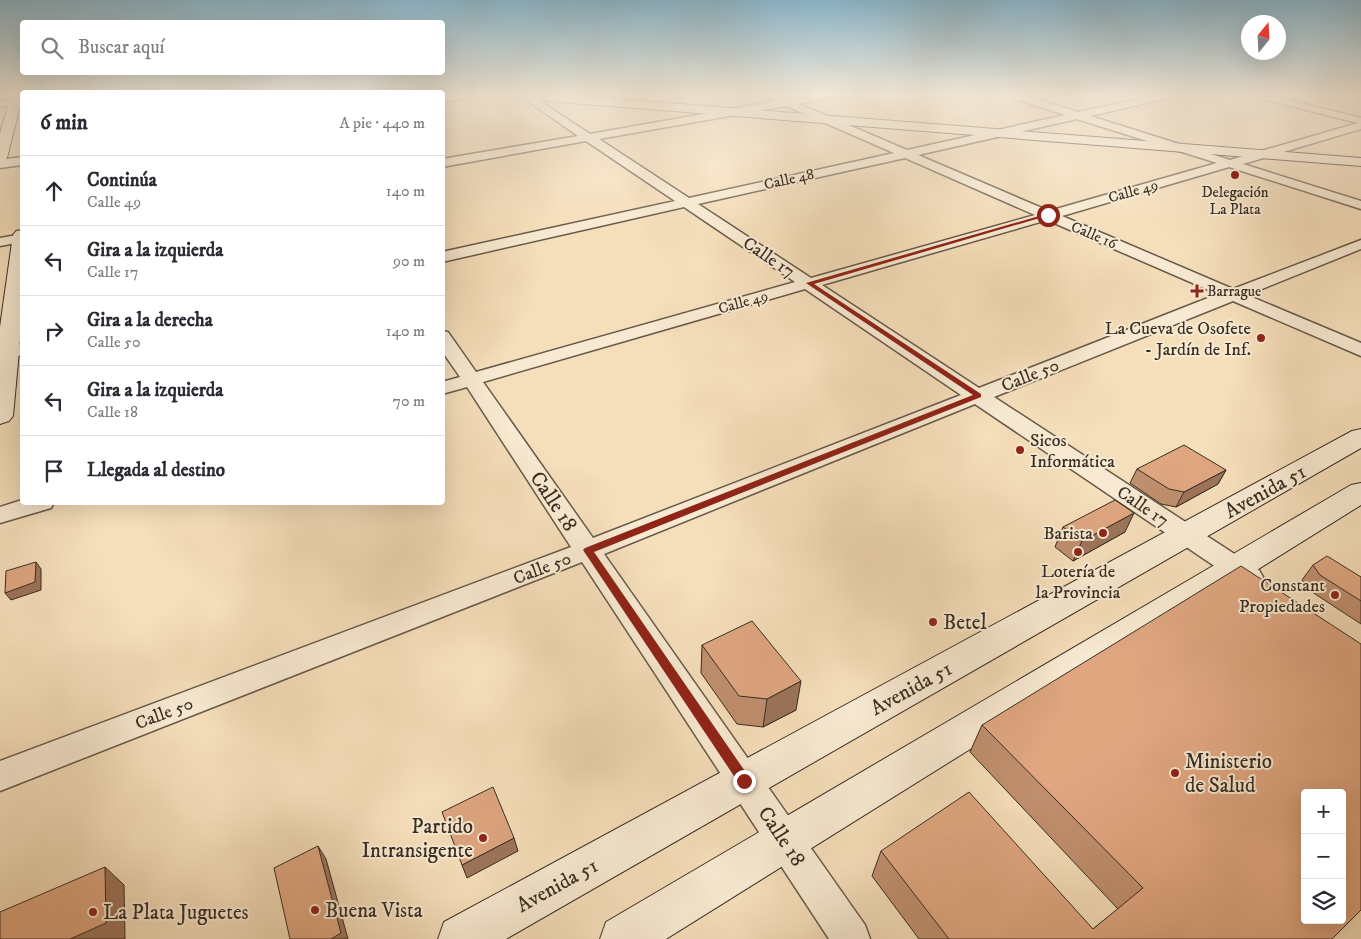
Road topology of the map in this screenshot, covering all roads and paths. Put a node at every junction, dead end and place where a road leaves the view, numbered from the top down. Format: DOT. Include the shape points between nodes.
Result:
graph roads {
  1 [pos="6,140"];
  2 [pos="573,140"];
  3 [pos="593,140"];
  4 [pos="874,140"];
  5 [pos="964,140"];
  6 [pos="1089,140"];
  7 [pos="1152,140"];
  8 [pos="1168,140"];
  9 [pos="1312,140"];
  10 [pos="1174,147"];
  11 [pos="1279,149"];
  12 [pos="906,154"];
  13 [pos="1260,154"];
  14 [pos="1361,155"];
  15 [pos="0,158"];
  16 [pos="20,161"];
  17 [pos="445,162"];
  18 [pos="1361,162"];
  19 [pos="1229,163"];
  20 [pos="0,164"];
  21 [pos="687,202"];
  22 [pos="1361,205"];
  23 [pos="1048,215"];
  24 [pos="20,237"];
  25 [pos="0,242"];
  26 [pos="1361,244"];
  27 [pos="20,256"];
  28 [pos="445,256"];
  29 [pos="809,283"];
  30 [pos="1233,295"];
  31 [pos="445,340"];
  32 [pos="1361,350"];
  33 [pos="10,353"];
  34 [pos="472,380"];
  35 [pos="445,387"];
  36 [pos="978,396"];
  37 [pos="0,416"];
  38 [pos="1361,437"];
  39 [pos="1361,492"];
  40 [pos="33,505"];
  41 [pos="0,515"];
  42 [pos="1186,534"];
  43 [pos="588,550"];
  44 [pos="1236,568"];
  45 [pos="1267,588"];
  46 [pos="0,776"];
  47 [pos="744,781"];
  48 [pos="785,841"];
  49 [pos="461,939"];
  50 [pos="623,939"];
  51 [pos="851,939"];
  1 -- 15 [label="main road"];
  2 -- 17 [label="street"];
  3 -- 21 [label="street, Calle 17"];
  4 -- 12 [label="street, Calle 16"];
  5 -- 12 [label="street, Calle 48"];
  6 -- 10 [label="main road"];
  7 -- 10 [label="street"];
  8 -- 11 [label="main road"];
  9 -- 11 [label="street, Calle 49"];
  10 -- 13 [label="main road"];
  10 -- 19 [label="street"];
  11 -- 13 [label="street, Calle 49"];
  11 -- 14 [label="main road"];
  12 -- 21 [label="street, Calle 48"];
  12 -- 23 [label="street, Calle 16"];
  13 -- 18 [label="main road"];
  13 -- 19 [label="street, Calle 49"];
  16 -- 20 [label="street"];
  19 -- 22 [label="street"];
  19 -- 23 [label="street, Calle 49"];
  21 -- 28 [label="street, Calle 48"];
  21 -- 29 [label="street, Calle 17"];
  23 -- 29 [label="street, Calle 49"];
  23 -- 30 [label="street, Calle 16"];
  24 -- 25 [label="street"];
  26 -- 30 [label="street, Calle 50"];
  27 -- 33 [label="main road"];
  29 -- 34 [label="street, Calle 49"];
  29 -- 36 [label="street, Calle 17"];
  30 -- 32 [label="street, Calle 16"];
  30 -- 36 [label="street, Calle 50"];
  31 -- 34 [label="street, Calle 18"];
  33 -- 37 [label="main road"];
  34 -- 35 [label="street, Calle 49"];
  34 -- 43 [label="street, Calle 18"];
  36 -- 42 [label="street, Calle 17"];
  36 -- 43 [label="street, Calle 50"];
  38 -- 42 [label="main road, Avenida 51"];
  39 -- 44 [label="main road"];
  40 -- 41 [label="street"];
  42 -- 44 [label="street, Calle 17"];
  42 -- 47 [label="main road, Avenida 51"];
  43 -- 46 [label="street, Calle 50"];
  43 -- 47 [label="street, Calle 18"];
  44 -- 45 [label="street, Calle 17"];
  44 -- 48 [label="main road"];
  47 -- 48 [label="street, Calle 18"];
  47 -- 49 [label="main road, Avenida 51"];
  48 -- 50 [label="main road"];
  48 -- 51 [label="street, Calle 18"];
}
